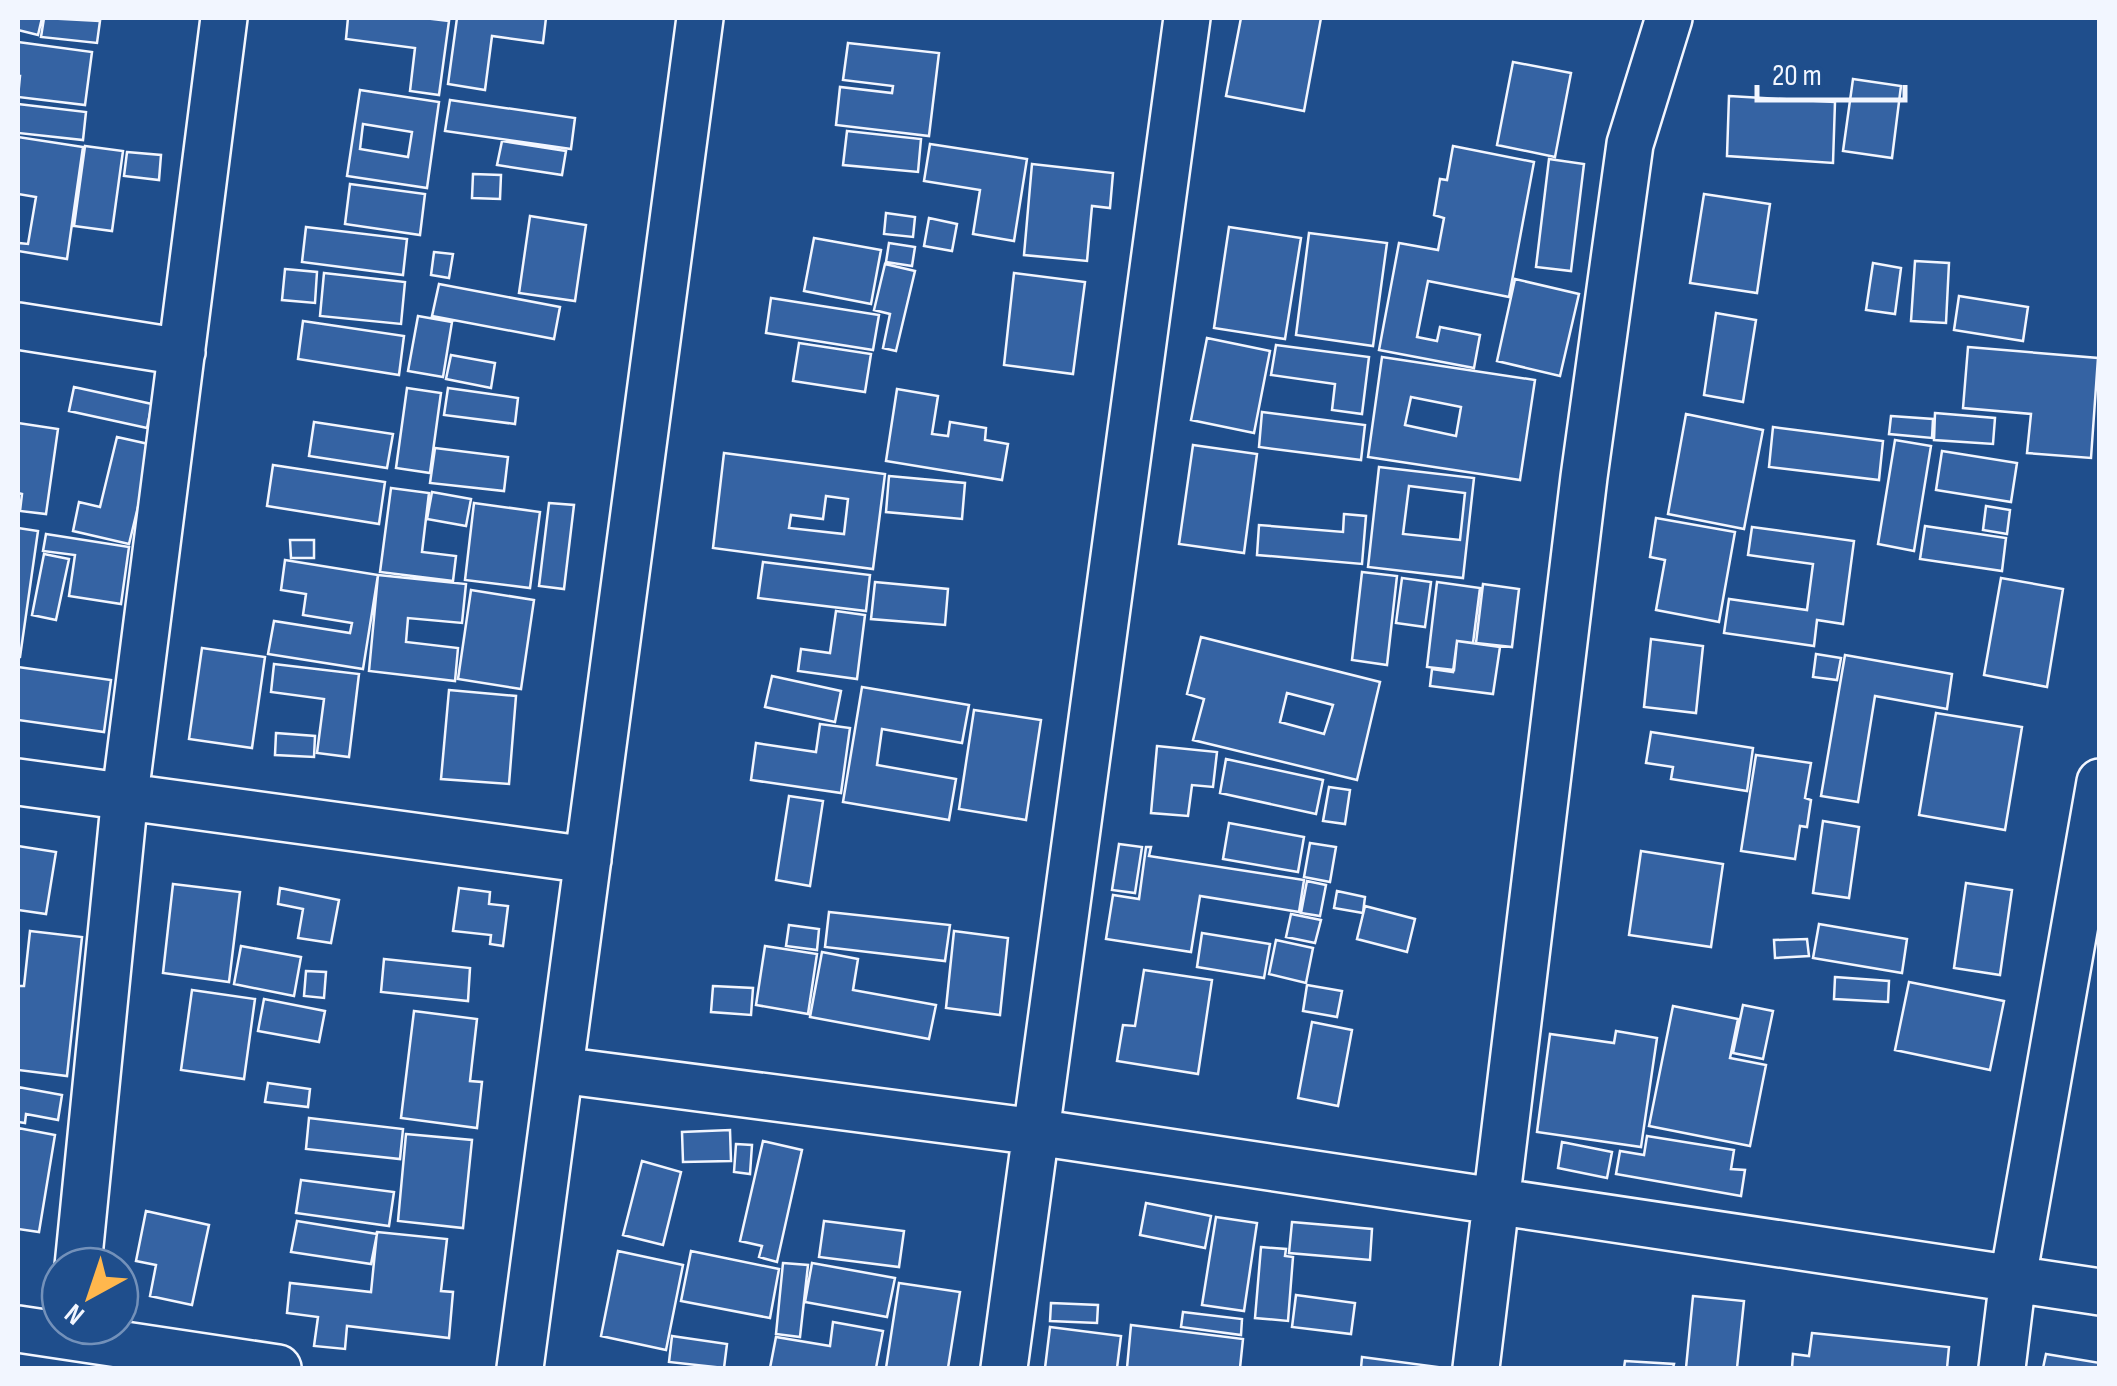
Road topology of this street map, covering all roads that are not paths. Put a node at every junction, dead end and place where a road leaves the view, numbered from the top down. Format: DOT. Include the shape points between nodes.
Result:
graph roads {
  1 [pos="224,18"];
  2 [pos="700,18"];
  3 [pos="1187,18"];
  4 [pos="1668,18"];
  5 [pos="18,326"];
  6 [pos="182,352"];
  7 [pos="18,782"];
  8 [pos="2100,782"];
  9 [pos="125,795"];
  10 [pos="588,860"];
  11 [pos="560,1070"];
  12 [pos="1036,1132"];
  13 [pos="1497,1201"];
  14 [pos="80,1246"];
  15 [pos="2013,1278"];
  16 [pos="2100,1292"];
  17 [pos="86,1346"];
  18 [pos="278,1368"];
  19 [pos="520,1368"];
  20 [pos="1004,1368"];
  21 [pos="1476,1368"];
  22 [pos="2002,1368"];
  1 -- 6 [label="street"];
  2 -- 10 [label="street"];
  3 -- 12 [label="street"];
  4 -- 13 [label="street" via="1630,144"];
  5 -- 6 [label="street"];
  6 -- 9 [label="street"];
  7 -- 9 [label="street"];
  8 -- 15 [label="street"];
  9 -- 10 [label="street"];
  9 -- 14 [label="street"];
  10 -- 11 [label="street"];
  11 -- 12 [label="street"];
  11 -- 19 [label="street"];
  12 -- 13 [label="street"];
  12 -- 20 [label="street"];
  13 -- 15 [label="street"];
  13 -- 21 [label="street"];
  15 -- 16 [label="street"];
  15 -- 22 [label="street"];
  17 -- 18 [label="street"];
}
